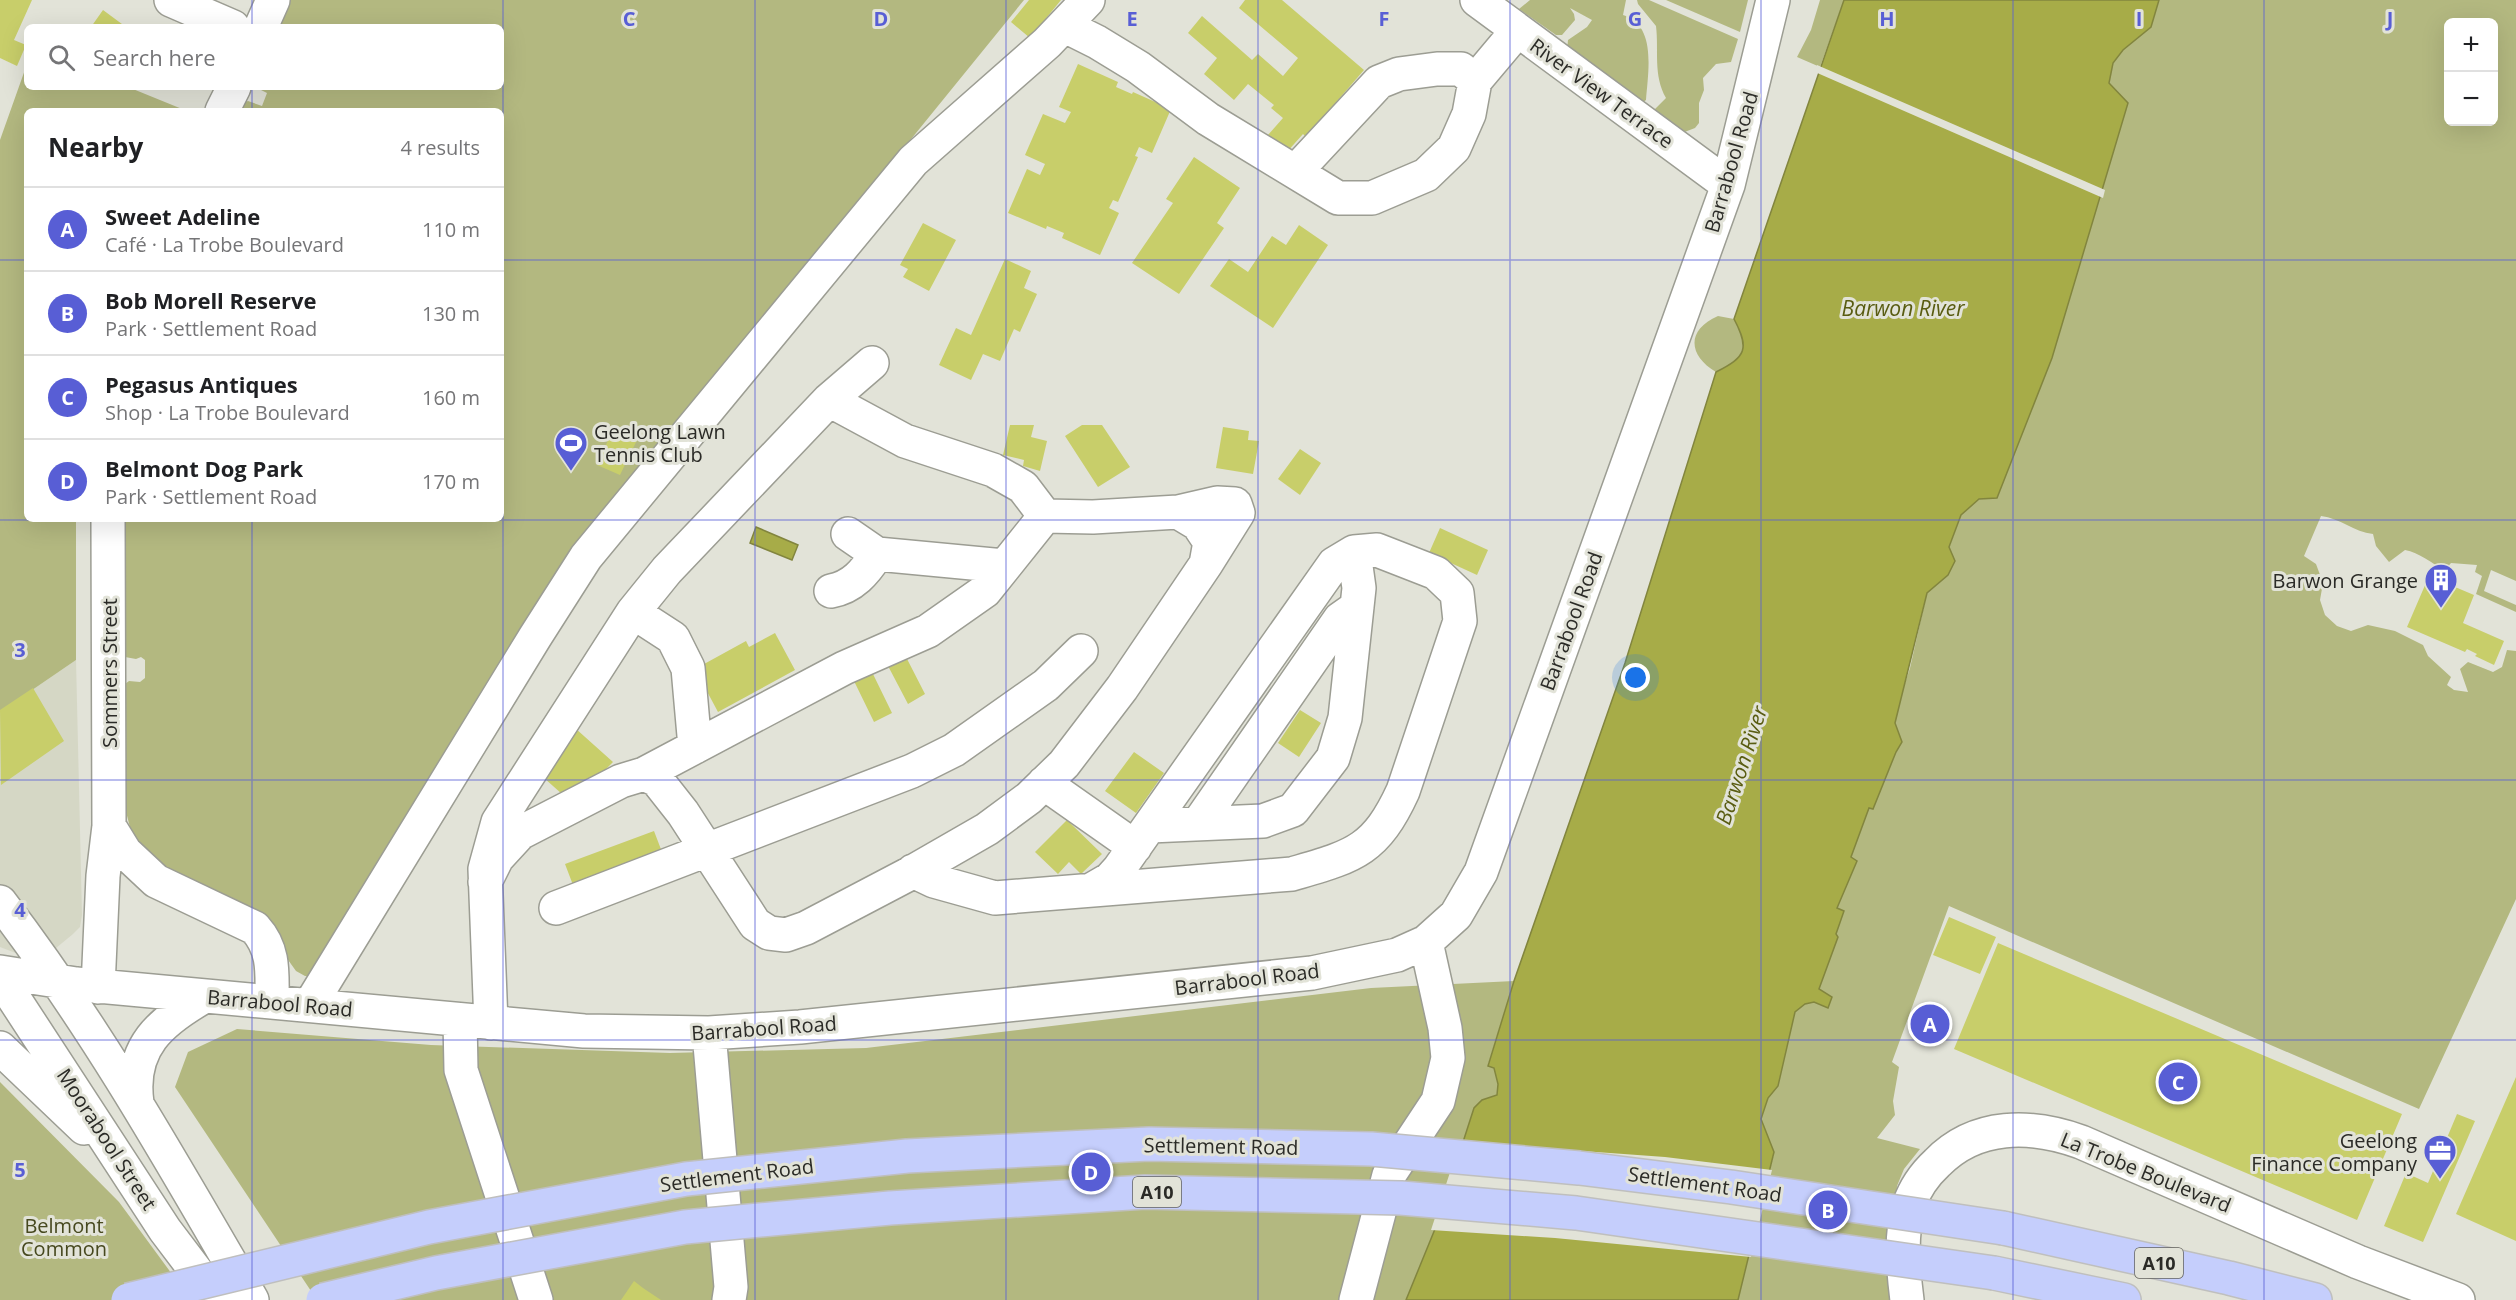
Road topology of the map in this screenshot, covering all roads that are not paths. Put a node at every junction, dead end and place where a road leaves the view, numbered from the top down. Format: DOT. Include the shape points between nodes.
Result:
graph roads {
  1 [pos="171,0"];
  2 [pos="273,0"];
  3 [pos="1088,0"];
  4 [pos="1477,0"];
  5 [pos="1773,0"];
  6 [pos="226,24"];
  7 [pos="262,24"];
  8 [pos="1065,26"];
  9 [pos="1517,31"];
  10 [pos="1475,81"];
  11 [pos="232,90"];
  12 [pos="224,108"];
  13 [pos="1296,171"];
  14 [pos="1728,185"];
  15 [pos="872,363"];
  16 [pos="829,400"];
  17 [pos="1045,516"];
  18 [pos="108,522"];
  19 [pos="848,534"];
  20 [pos="1354,552"];
  21 [pos="877,554"];
  22 [pos="1004,566"];
  23 [pos="831,591"];
  24 [pos="1357,607"];
  25 [pos="633,612"];
  26 [pos="1081,651"];
  27 [pos="695,747"];
  28 [pos="644,774"];
  29 [pos="1044,783"];
  30 [pos="1198,824"];
  31 [pos="109,826"];
  32 [pos="1143,836"];
  33 [pos="707,850"];
  34 [pos="913,871"];
  35 [pos="485,882"];
  36 [pos="1091,890"];
  37 [pos="0,902"];
  38 [pos="556,908"];
  39 [pos="1426,942"];
  40 [pos="0,972"];
  41 [pos="0,976"];
  42 [pos="58,982"];
  43 [pos="98,987"];
  44 [pos="205,996"];
  45 [pos="272,1001"];
  46 [pos="310,1005"];
  47 [pos="476,1022"];
  48 [pos="709,1033"];
  49 [pos="0,1048"];
  50 [pos="137,1103"];
  51 [pos="133,1179"];
  52 [pos="128,1300"];
  53 [pos="218,1300"];
  54 [pos="252,1300"];
  55 [pos="324,1300"];
  56 [pos="536,1300"];
  57 [pos="729,1300"];
  58 [pos="1356,1300"];
  59 [pos="1907,1300"];
  60 [pos="2124,1300"];
  61 [pos="2315,1300"];
  62 [pos="2458,1300"];
  1 -- 6 [label="street"];
  2 -- 7 [label="street"];
  3 -- 8 [label="street"];
  4 -- 9 [label="street, River View Terrace"];
  5 -- 14 [label="street, Barrabool Road"];
  8 -- 13 [label="street" via="1138,67 1208,119"];
  8 -- 46 [label="street" via="913,161 586,557"];
  9 -- 10 [label="street"];
  9 -- 14 [label="street, River View Terrace"];
  10 -- 13 [label="street" via="1461,69 1437,69 1399,74 1379,82"];
  10 -- 13 [label="street" via="1469,114 1454,148 1426,175 1372,198 1338,198"];
  11 -- 12 [label="street"];
  14 -- 39 [label="street, Barrabool Road" via="1481,872 1456,915"];
  15 -- 16 [label="street"];
  16 -- 17 [label="street" via="905,441 993,470 1023,487"];
  16 -- 25 [label="street" via="667,570"];
  17 -- 22 [label="street"];
  17 -- 29 [label="street" via="1178,512 1198,524 1210,542 1206,564 1122,688 1064,764"];
  18 -- 31 [label="street, Sommers Street"];
  19 -- 21 [label="street"];
  20 -- 24 [label="street" via="1359,588"];
  20 -- 32 [label="street" via="1334,564"];
  20 -- 36 [label="street" via="1377,550 1436,573 1457,593 1460,621 1391,818 1371,842 1339,860 1292,874"];
  21 -- 22 [label="street"];
  21 -- 23 [label="street" via="864,573 843,589"];
  22 -- 27 [label="street" via="985,591 928,631 844,668"];
  24 -- 30 [label="street" via="1340,619"];
  24 -- 30 [label="street" via="1345,718 1333,758 1293,810 1263,821"];
  25 -- 27 [label="street" via="673,638 688,668"];
  25 -- 35 [label="street" via="498,822"];
  26 -- 33 [label="street" via="1046,685 954,750 912,771"];
  27 -- 28 [label="street"];
  28 -- 33 [label="street" via="657,780"];
  28 -- 35 [label="street" via="621,781 520,833 497,858"];
  29 -- 32 [label="street"];
  29 -- 34 [label="street" via="987,829"];
  30 -- 32 [label="street"];
  31 -- 43 [label="street, Sommers Street"];
  31 -- 45 [label="street, Sommers Street" via="124,852 156,881 255,928 270,955"];
  32 -- 36 [label="street" via="1110,879"];
  33 -- 34 [label="street" via="755,924 769,933 786,935"];
  33 -- 38 [label="street"];
  34 -- 36 [label="street" via="995,898"];
  35 -- 47 [label="street"];
  37 -- 42 [label="street, Moorabool Street"];
  39 -- 48 [label="street, Barrabool Road" via="1397,955 1312,973 831,1024"];
  39 -- 58 [label="street" via="1448,1058 1438,1101 1389,1175"];
  40 -- 42 [label="street, Barrabool Road"];
  41 -- 51 [label="street, Moorabool Street"];
  42 -- 43 [label="street, Barrabool Road"];
  42 -- 50 [label="street, Moorabool Street"];
  43 -- 44 [label="street, Barrabool Road"];
  44 -- 45 [label="street, Barrabool Road"];
  44 -- 50 [label="street" via="171,1018 148,1042 135,1076"];
  45 -- 46 [label="street, Barrabool Road"];
  46 -- 47 [label="street, Barrabool Road"];
  47 -- 48 [label="street, Barrabool Road" via="584,1031"];
  47 -- 56 [label="street" via="460,1070"];
  48 -- 57 [label="street"];
  49 -- 51 [label="street"];
  50 -- 54 [label="street, Moorabool Street"];
  51 -- 53 [label="street, Moorabool Street" via="165,1230"];
  52 -- 61 [label="highway, Settlement Road / A10, bridge" via="429,1227 686,1179 907,1156 1149,1144 1371,1149 1579,1167 1743,1188 2003,1228"];
  55 -- 60 [label="highway, A10, bridge" via="436,1274 685,1227 890,1208 1145,1192 1401,1198 1576,1213 1994,1273"];
  59 -- 62 [label="street, La Trobe Boulevard" via="1905,1230 1917,1187 1936,1163 1956,1147 1989,1132 2021,1129 2081,1142 2358,1262"];
}
